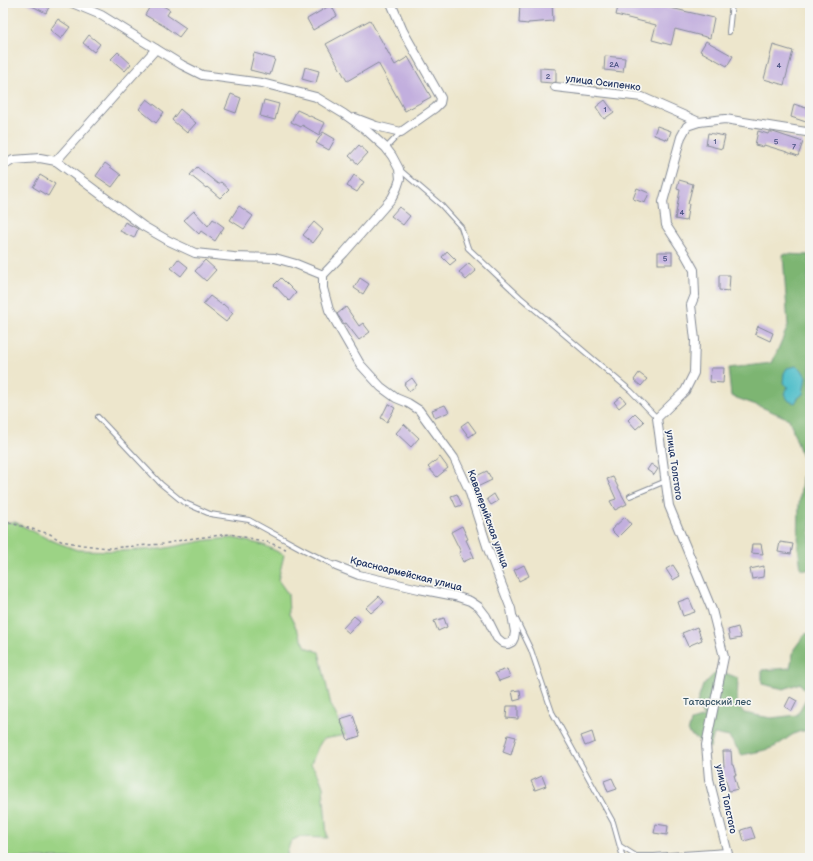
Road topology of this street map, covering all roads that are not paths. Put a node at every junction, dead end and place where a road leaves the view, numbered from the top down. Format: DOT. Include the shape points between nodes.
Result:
graph roads {
  1 [pos="72,3"];
  2 [pos="391,3"];
  3 [pos="732,3"];
  4 [pos="729,32"];
  5 [pos="156,49"];
  6 [pos="555,87"];
  7 [pos="344,114"];
  8 [pos="700,122"];
  9 [pos="810,130"];
  10 [pos="401,132"];
  11 [pos="386,148"];
  12 [pos="56,161"];
  13 [pos="3,166"];
  14 [pos="399,168"];
  15 [pos="323,275"];
  16 [pos="98,417"];
  17 [pos="657,418"];
  18 [pos="666,481"];
  19 [pos="630,496"];
  20 [pos="336,566"];
  21 [pos="511,609"];
  22 [pos="620,846"];
  23 [pos="728,854"];
  24 [pos="635,857"];
  25 [pos="656,857"];
  26 [pos="623,858"];
  1 -- 5 [label="street" via="101,15"];
  2 -- 10 [label="street" via="403,31 441,98 435,108"];
  3 -- 4 [label="lane"];
  5 -- 7 [label="street" via="202,75 262,84 316,98"];
  5 -- 12 [label="street"];
  6 -- 8 [label="street, улица Осипенко" via="642,97"];
  7 -- 10 [label="street"];
  7 -- 11 [label="street"];
  8 -- 9 [label="street" via="725,119 806,132"];
  8 -- 17 [label="street, улица Толстого" via="687,126 681,137 663,202 666,225 694,270 695,295 691,305 695,340 694,373 685,391"];
  10 -- 11 [label="lane"];
  11 -- 14 [label="street"];
  12 -- 13 [label="street" via="40,158 13,160"];
  12 -- 15 [label="street" via="143,226 195,253 275,258"];
  14 -- 15 [label="street" via="400,179 392,198"];
  14 -- 17 [label="lane" via="441,205 460,227 468,248 520,297 631,391"];
  15 -- 21 [label="street, Кавалерийская улица" via="323,288 329,310 360,364 381,387 419,410 454,458 469,490"];
  16 -- 20 [label="lane" via="162,484 183,502 210,514 249,520"];
  17 -- 18 [label="street, улица Толстого"];
  18 -- 19 [label="lane"];
  18 -- 23 [label="street, улица Толстого" via="670,506 712,610 724,657 706,745 709,779"];
  20 -- 21 [label="street, Красноармейская улица" via="359,575 470,601 486,616 502,643 508,644 514,638"];
  21 -- 22 [label="lane" via="531,650 552,712 613,822"];
  22 -- 24 [label="lane"];
  22 -- 26 [label="lane"];
  23 -- 25 [label="lane"];
  24 -- 25 [label="lane"];
}
